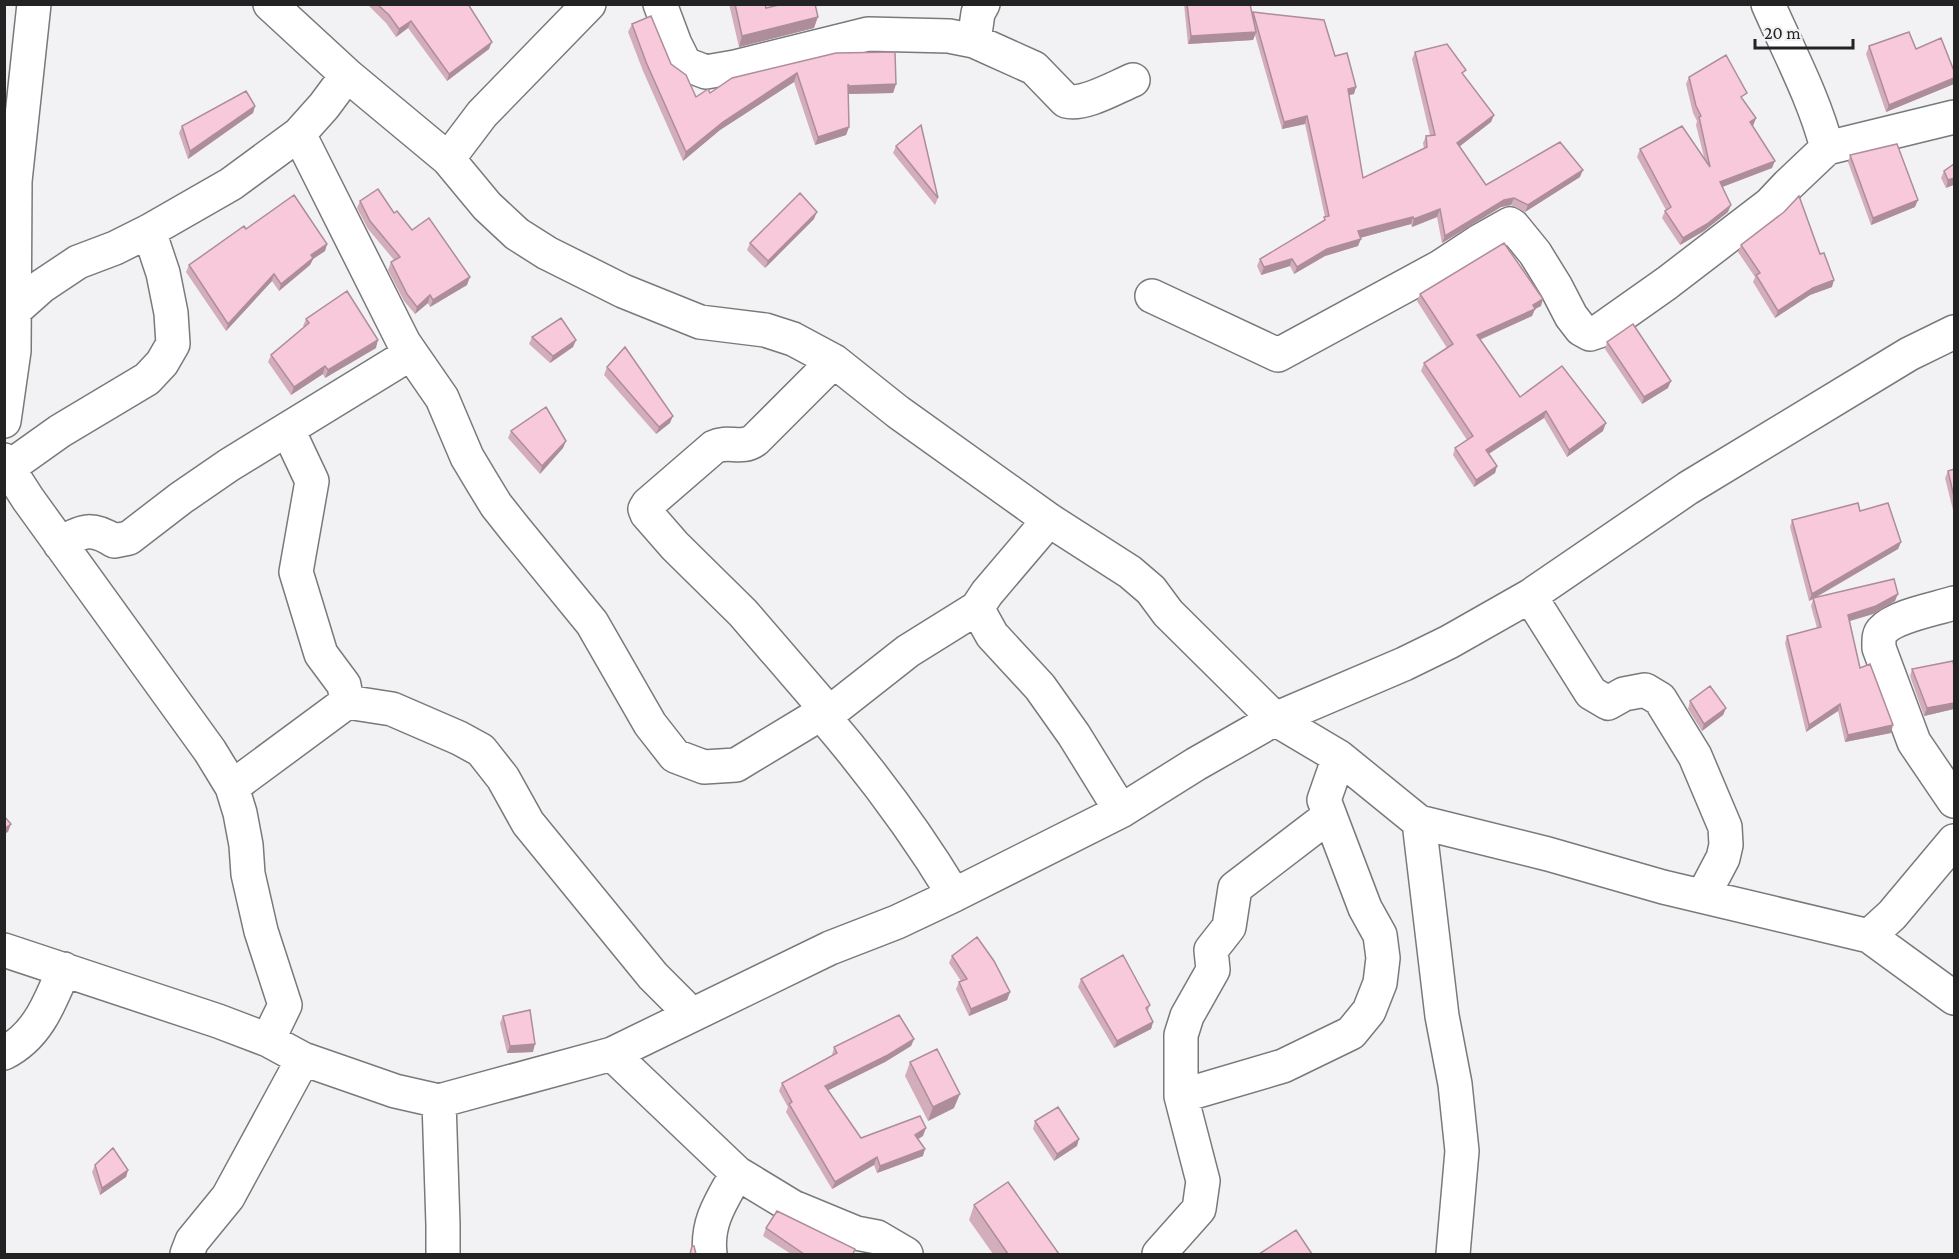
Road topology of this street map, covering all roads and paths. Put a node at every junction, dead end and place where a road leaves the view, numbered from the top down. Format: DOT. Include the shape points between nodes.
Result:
graph roads {
  1 [pos="33,4"];
  2 [pos="270,4"];
  3 [pos="589,4"];
  4 [pos="660,4"];
  5 [pos="983,4"];
  6 [pos="1768,4"];
  7 [pos="4,22"];
  8 [pos="974,40"];
  9 [pos="347,75"];
  10 [pos="1133,80"];
  11 [pos="1952,128"];
  12 [pos="299,134"];
  13 [pos="1827,148"];
  14 [pos="448,159"];
  15 [pos="149,231"];
  16 [pos="1152,296"];
  17 [pos="10,312"];
  18 [pos="1954,332"];
  19 [pos="410,354"];
  20 [pos="834,361"];
  21 [pos="4,421"];
  22 [pos="288,430"];
  23 [pos="6,464"];
  24 [pos="1049,520"];
  25 [pos="60,544"];
  26 [pos="1530,596"];
  27 [pos="1954,603"];
  28 [pos="977,608"];
  29 [pos="347,702"];
  30 [pos="825,717"];
  31 [pos="1275,719"];
  32 [pos="1339,757"];
  33 [pos="231,787"];
  34 [pos="1954,801"];
  35 [pos="1120,812"];
  36 [pos="1329,816"];
  37 [pos="1419,822"];
  38 [pos="1954,841"];
  39 [pos="954,895"];
  40 [pos="1703,896"];
  41 [pos="1869,936"];
  42 [pos="4,950"];
  43 [pos="64,969"];
  44 [pos="1954,998"];
  45 [pos="691,1014"];
  46 [pos="268,1040"];
  47 [pos="4,1053"];
  48 [pos="612,1054"];
  49 [pos="303,1059"];
  50 [pos="1181,1096"];
  51 [pos="439,1101"];
  52 [pos="737,1173"];
  53 [pos="187,1254"];
  54 [pos="443,1254"];
  55 [pos="710,1254"];
  56 [pos="906,1254"];
  57 [pos="1159,1254"];
  58 [pos="1453,1254"];
  1 -- 7 [label="street"];
  1 -- 17 [label="street" via="15,182"];
  2 -- 9 [label="street"];
  3 -- 14 [label="street" via="482,114"];
  4 -- 8 [label="street" via="685,64 706,72 868,34"];
  5 -- 8 [label="street"];
  6 -- 13 [label="street" via="1804,83"];
  8 -- 10 [label="street" via="1034,68 1066,101 1081,102"];
  9 -- 12 [label="street"];
  9 -- 14 [label="street"];
  11 -- 13 [label="street"];
  12 -- 15 [label="street" via="231,184"];
  12 -- 19 [label="street"];
  13 -- 16 [label="street" via="1770,204 1657,290 1590,334 1581,330 1535,253 1510,224 1440,267 1278,355"];
  14 -- 20 [label="street" via="487,206 517,234 548,253 623,291 700,322 765,330 793,339"];
  15 -- 17 [label="street" via="78,262"];
  15 -- 23 [label="street" via="171,313 173,345 168,354 147,379"];
  17 -- 21 [label="street" via="14,351"];
  18 -- 26 [label="street" via="1909,354 1688,488"];
  19 -- 22 [label="street"];
  19 -- 30 [label="street" via="442,398 467,457 496,505 592,623 650,724 675,756 705,767 736,765 817,716"];
  20 -- 24 [label="street"];
  20 -- 30 [label="street" via="755,440 744,446 721,443 714,447 645,509 675,546 743,613 818,700"];
  22 -- 25 [label="street" via="229,465 129,538 114,541 100,532 81,532"];
  22 -- 29 [label="street" via="312,481 296,572 321,654 344,685"];
  23 -- 25 [label="street"];
  24 -- 28 [label="street"];
  24 -- 31 [label="street" via="1151,590 1168,613"];
  25 -- 33 [label="street" via="210,751"];
  26 -- 31 [label="street" via="1404,664"];
  26 -- 40 [label="street" via="1591,693 1608,703 1624,694 1645,690 1660,699 1695,756 1725,827 1723,858"];
  27 -- 34 [label="street" via="1896,621 1883,630 1879,648 1914,742"];
  28 -- 30 [label="street" via="908,651"];
  28 -- 35 [label="street" via="992,635 1047,696"];
  29 -- 33 [label="street"];
  29 -- 45 [label="street" via="392,710 481,750 503,778 528,823 653,976"];
  30 -- 39 [label="street" via="863,763"];
  31 -- 32 [label="street"];
  31 -- 35 [label="street"];
  32 -- 36 [label="street" via="1324,800"];
  32 -- 37 [label="street"];
  33 -- 46 [label="street" via="240,813 261,931 285,1005"];
  35 -- 39 [label="street"];
  36 -- 50 [label="street" via="1235,888 1229,927 1211,950 1213,970 1187,1016 1181,1035"];
  36 -- 50 [label="street" via="1365,908 1380,935 1380,983 1369,1011 1350,1033 1283,1066"];
  37 -- 40 [label="street"];
  37 -- 58 [label="street" via="1462,1151"];
  38 -- 41 [label="street" via="1892,915"];
  39 -- 45 [label="street"];
  40 -- 41 [label="street"];
  41 -- 44 [label="street"];
  42 -- 43 [label="street"];
  43 -- 46 [label="street"];
  43 -- 47 [label="street" via="41,1021 17,1047"];
  45 -- 48 [label="street"];
  46 -- 49 [label="street"];
  48 -- 51 [label="street"];
  48 -- 52 [label="street"];
  49 -- 51 [label="street" via="395,1091"];
  49 -- 53 [label="street" via="228,1197 192,1241"];
  50 -- 57 [label="street" via="1203,1181 1199,1209"];
  51 -- 54 [label="street"];
  52 -- 55 [label="street" via="715,1213 708,1238"];
  52 -- 56 [label="street" via="793,1207 856,1233 877,1237"];
}
